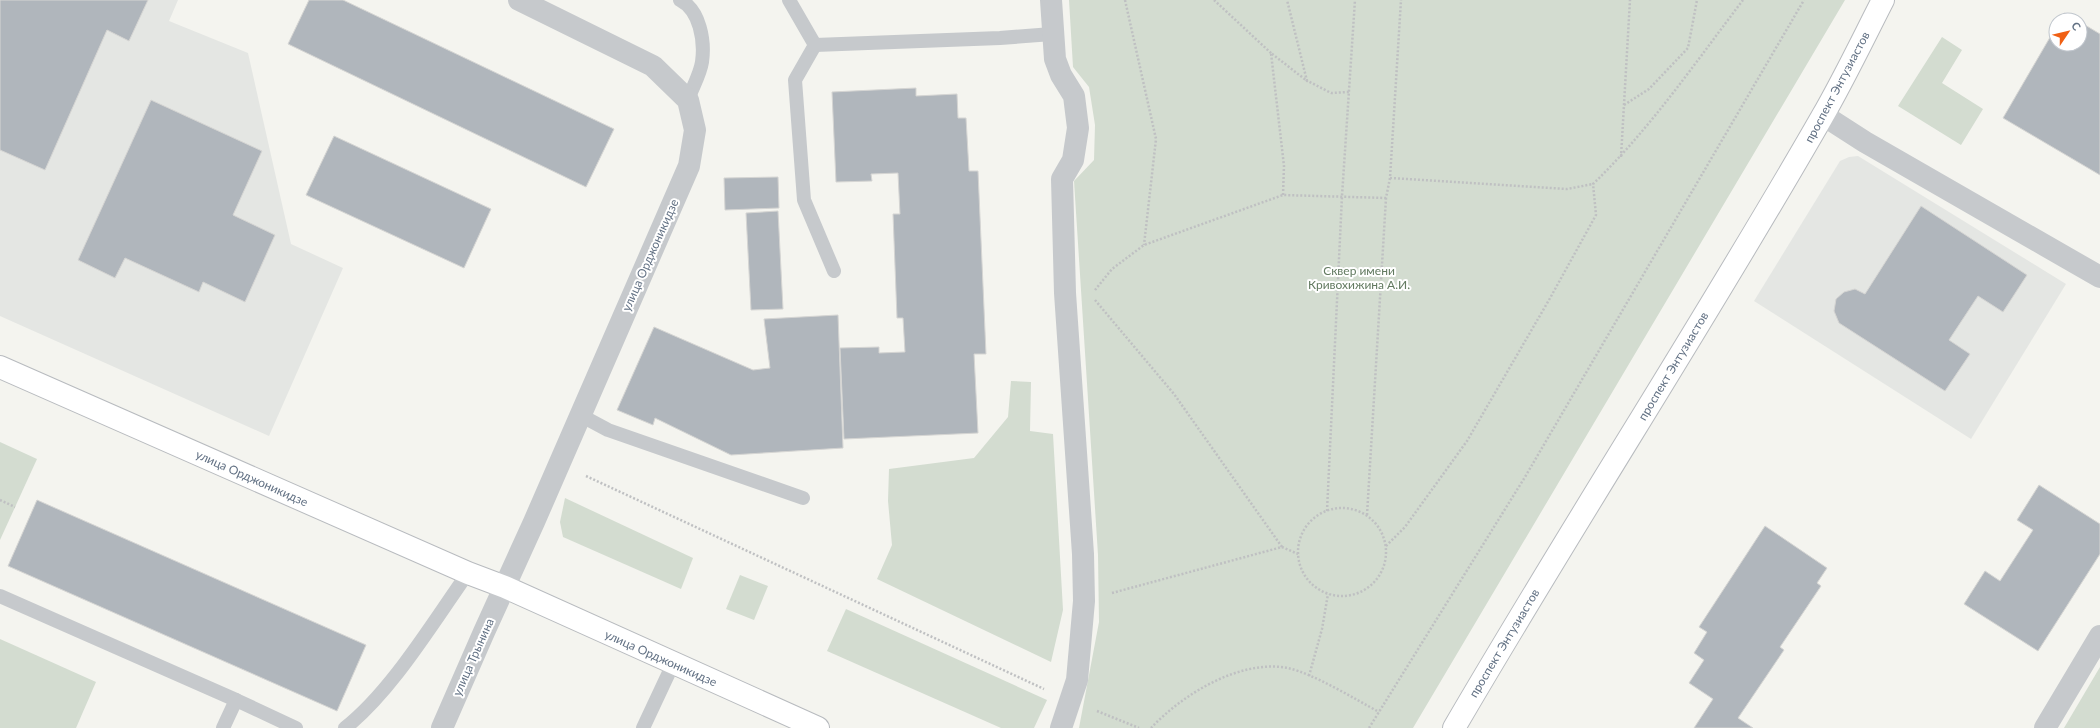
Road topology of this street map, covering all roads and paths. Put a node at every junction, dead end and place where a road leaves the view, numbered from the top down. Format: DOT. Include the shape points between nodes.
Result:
graph roads {
  1 [pos="519,0"];
  2 [pos="680,0"];
  3 [pos="789,0"];
  4 [pos="1051,0"];
  5 [pos="1125,0"];
  6 [pos="1214,0"];
  7 [pos="1287,0"];
  8 [pos="1355,0"];
  9 [pos="1401,0"];
  10 [pos="1630,0"];
  11 [pos="1697,0"];
  12 [pos="1743,0"];
  13 [pos="1804,0"];
  14 [pos="1883,0"];
  15 [pos="1052,34"];
  16 [pos="815,45"];
  17 [pos="1271,53"];
  18 [pos="1307,81"];
  19 [pos="1349,92"];
  20 [pos="688,100"];
  21 [pos="1623,105"];
  22 [pos="1823,115"];
  23 [pos="1621,158"];
  24 [pos="1390,178"];
  25 [pos="1593,184"];
  26 [pos="1283,195"];
  27 [pos="1342,196"];
  28 [pos="1386,198"];
  29 [pos="1144,245"];
  30 [pos="834,271"];
  31 [pos="2100,277"];
  32 [pos="0,367"];
  33 [pos="580,415"];
  34 [pos="560,464"];
  35 [pos="803,498"];
  36 [pos="0,500"];
  37 [pos="15,507"];
  38 [pos="1327,511"];
  39 [pos="1367,515"];
  40 [pos="1386,546"];
  41 [pos="1282,547"];
  42 [pos="1298,554"];
  43 [pos="468,573"];
  44 [pos="505,587"];
  45 [pos="1328,594"];
  46 [pos="0,596"];
  47 [pos="1084,601"];
  48 [pos="2100,636"];
  49 [pos="673,664"];
  50 [pos="1309,676"];
  51 [pos="236,700"];
  52 [pos="1070,700"];
  53 [pos="1379,712"];
  54 [pos="223,728"];
  55 [pos="296,728"];
  56 [pos="345,728"];
  57 [pos="442,728"];
  58 [pos="643,728"];
  59 [pos="818,728"];
  60 [pos="1061,728"];
  61 [pos="1139,728"];
  62 [pos="1151,728"];
  63 [pos="1369,728"];
  64 [pos="1454,728"];
  65 [pos="2045,728"];
  1 -- 20 [label="street" via="653,66"];
  2 -- 20 [label="lane" via="689,5 702,33 702,63"];
  3 -- 16 [label="lane"];
  4 -- 15 [label="street"];
  5 -- 29 [label="path" via="1156,139"];
  6 -- 17 [label="path"];
  7 -- 18 [label="path"];
  8 -- 19 [label="path"];
  9 -- 24 [label="path"];
  10 -- 21 [label="path"];
  11 -- 21 [label="path" via="1688,48 1649,89"];
  12 -- 23 [label="path"];
  13 -- 53 [label="path" via="1525,477"];
  14 -- 22 [label="main road, проспект Энтузиастов"];
  15 -- 16 [label="lane"];
  15 -- 47 [label="street" via="1055,59 1074,96 1078,128 1073,160 1062,179 1065,293"];
  16 -- 30 [label="lane" via="794,80 804,200"];
  17 -- 18 [label="path"];
  17 -- 26 [label="path" via="1284,166"];
  18 -- 19 [label="path" via="1331,93"];
  19 -- 27 [label="path"];
  20 -- 33 [label="street, улица Орджоникидзе" via="695,130 689,166"];
  21 -- 23 [label="path"];
  22 -- 31 [label="street" via="1865,142"];
  22 -- 64 [label="main road, проспект Энтузиастов"];
  23 -- 25 [label="path"];
  24 -- 25 [label="path" via="1567,189"];
  24 -- 28 [label="path"];
  25 -- 40 [label="path" via="1596,216 1549,300 1467,441 1405,527"];
  26 -- 27 [label="path"];
  26 -- 29 [label="path"];
  27 -- 28 [label="path"];
  27 -- 38 [label="path"];
  28 -- 39 [label="path"];
  29 -- 41 [label="path" via="1112,270 1091,295 1174,394"];
  32 -- 43 [label="main road, улица Орджоникидзе"];
  33 -- 34 [label="street, улица Орджоникидзе"];
  33 -- 35 [label="lane" via="608,430"];
  34 -- 44 [label="street, улица Орджоникидзе"];
  34 -- 52 [label="path"];
  36 -- 37 [label="path"];
  38 -- 39 [label="path" via="1339,508"];
  38 -- 42 [label="path" via="1314,518 1305,528 1299,540"];
  39 -- 40 [label="path" via="1376,523"];
  40 -- 45 [label="path" via="1386,560 1381,574 1371,586 1358,594 1343,597"];
  41 -- 42 [label="path"];
  41 -- 47 [label="path"];
  42 -- 45 [label="path" via="1307,579 1316,588"];
  43 -- 44 [label="main road, улица Орджоникидзе"];
  43 -- 56 [label="lane" via="399,669 363,713"];
  44 -- 49 [label="main road, улица Орджоникидзе"];
  44 -- 57 [label="street, улица Трынина"];
  45 -- 50 [label="path" via="1322,630"];
  46 -- 51 [label="lane"];
  47 -- 52 [label="street" via="1077,680"];
  48 -- 65 [label="street"];
  49 -- 58 [label="lane"];
  49 -- 59 [label="main road, улица Орджоникидзе"];
  50 -- 53 [label="path"];
  50 -- 62 [label="path" via="1288,668 1260,667 1228,676 1182,701"];
  51 -- 54 [label="lane"];
  51 -- 55 [label="lane"];
  52 -- 60 [label="street"];
  52 -- 61 [label="path"];
  53 -- 63 [label="path"];
}
